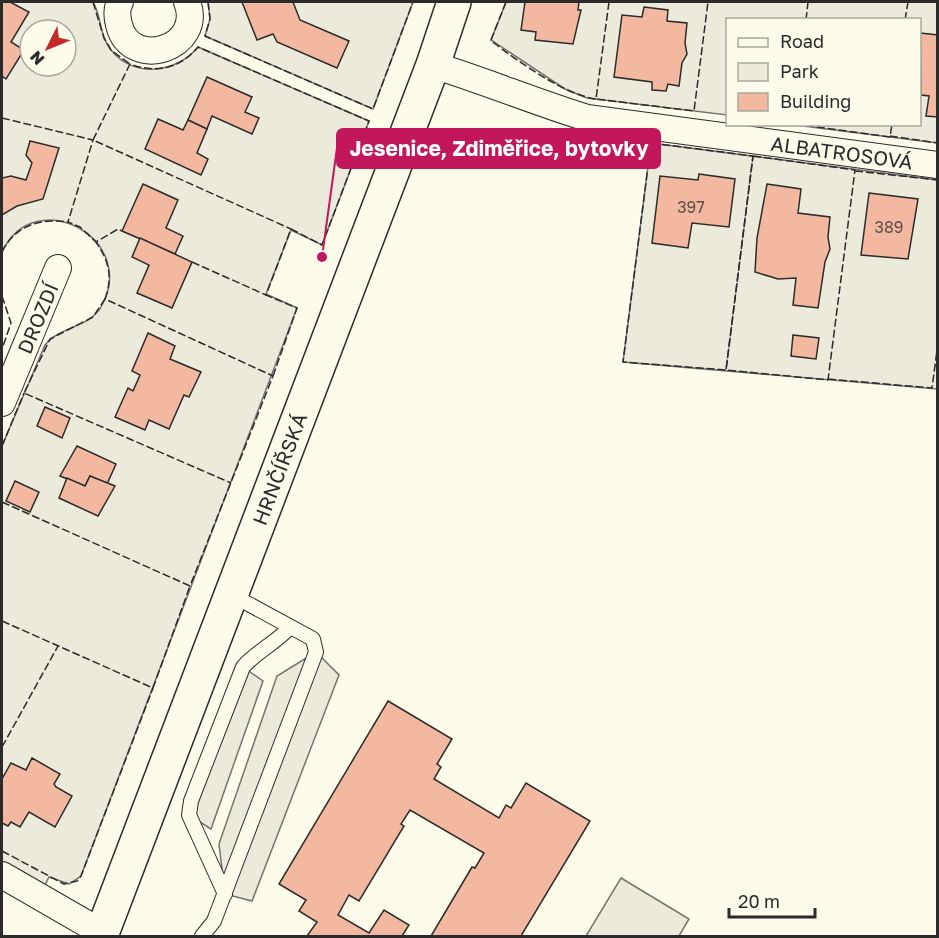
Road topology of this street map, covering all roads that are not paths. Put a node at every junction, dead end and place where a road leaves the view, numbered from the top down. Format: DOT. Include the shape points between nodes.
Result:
graph roads {
  1 [pos="120,2"];
  2 [pos="187,2"];
  3 [pos="454,2"];
  4 [pos="433,65"];
  5 [pos="938,165"];
  6 [pos="58,268"];
  7 [pos="2,403"];
  8 [pos="232,595"];
  9 [pos="290,627"];
  10 [pos="2,875"];
  11 [pos="225,894"];
  12 [pos="105,935"];
  13 [pos="202,936"];
  1 -- 2 [label="street" via="117,18 126,39 135,46 158,51 178,42 186,33 190,21"];
  3 -- 4 [label="street, HRNČÍŘSKÁ"];
  4 -- 5 [label="street, ALBATROSOVÁ" via="587,118"];
  4 -- 8 [label="street, HRNČÍŘSKÁ"];
  6 -- 7 [label="street, DROZDÍ"];
  8 -- 9 [label="lane"];
  8 -- 12 [label="street, HRNČÍŘSKÁ"];
  9 -- 11 [label="lane" via="313,639 316,652"];
  9 -- 11 [label="lane" via="243,667 191,801 189,815"];
  10 -- 12 [label="street"];
  11 -- 13 [label="lane" via="214,921"];
}
